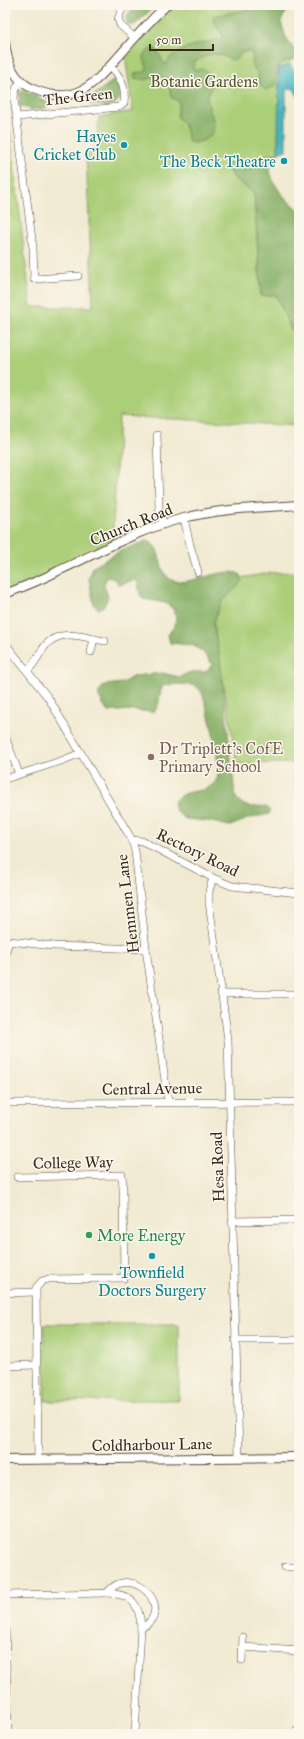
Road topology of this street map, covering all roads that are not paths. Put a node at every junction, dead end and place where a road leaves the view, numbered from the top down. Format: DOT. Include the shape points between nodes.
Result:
graph roads {
  1 [pos="130,5"];
  2 [pos="167,5"];
  3 [pos="135,38"];
  4 [pos="5,42"];
  5 [pos="110,66"];
  6 [pos="20,82"];
  7 [pos="17,117"];
  8 [pos="78,276"];
  9 [pos="157,435"];
  10 [pos="299,505"];
  11 [pos="184,518"];
  12 [pos="163,524"];
  13 [pos="198,572"];
  14 [pos="5,594"];
  15 [pos="94,639"];
  16 [pos="104,641"];
  17 [pos="5,643"];
  18 [pos="91,652"];
  19 [pos="27,671"];
  20 [pos="5,736"];
  21 [pos="81,753"];
  22 [pos="19,774"];
  23 [pos="5,778"];
  24 [pos="132,840"];
  25 [pos="213,878"];
  26 [pos="299,893"];
  27 [pos="7,941"];
  28 [pos="146,949"];
  29 [pos="5,954"];
  30 [pos="221,994"];
  31 [pos="299,994"];
  32 [pos="168,1101"];
  33 [pos="229,1102"];
  34 [pos="299,1102"];
  35 [pos="5,1103"];
  36 [pos="17,1177"];
  37 [pos="299,1220"];
  38 [pos="232,1221"];
  39 [pos="35,1292"];
  40 [pos="5,1293"];
  41 [pos="235,1340"];
  42 [pos="299,1340"];
  43 [pos="36,1365"];
  44 [pos="5,1366"];
  45 [pos="239,1457"];
  46 [pos="299,1457"];
  47 [pos="5,1460"];
  48 [pos="38,1460"];
  49 [pos="285,1566"];
  50 [pos="299,1566"];
  51 [pos="107,1593"];
  52 [pos="5,1595"];
  53 [pos="5,1625"];
  54 [pos="141,1628"];
  55 [pos="242,1637"];
  56 [pos="242,1647"];
  57 [pos="299,1651"];
  58 [pos="242,1660"];
  59 [pos="299,1727"];
  60 [pos="8,1734"];
  61 [pos="135,1734"];
  62 [pos="245,1734"];
  1 -- 3 [label="street" via="119,12 118,19 120,25"];
  2 -- 3 [label="street"];
  3 -- 5 [label="street"];
  4 -- 6 [label="street" via="11,69"];
  5 -- 6 [label="street" via="88,88 66,96 44,93"];
  5 -- 7 [label="street, The Green" via="123,83 124,103 119,107"];
  6 -- 7 [label="street" via="14,94"];
  7 -- 8 [label="street" via="34,279"];
  9 -- 12 [label="street" via="159,508"];
  10 -- 11 [label="street, Church Road" via="223,511"];
  11 -- 12 [label="street, Church Road"];
  11 -- 13 [label="street"];
  12 -- 14 [label="street, Church Road" via="128,537"];
  15 -- 16 [label="street"];
  15 -- 18 [label="street"];
  15 -- 19 [label="street" via="66,635 53,638"];
  17 -- 19 [label="street, Hemmen Lane"];
  19 -- 21 [label="street, Hemmen Lane" via="49,699"];
  20 -- 22 [label="street"];
  21 -- 22 [label="street"];
  21 -- 24 [label="street, Hemmen Lane"];
  22 -- 23 [label="street"];
  24 -- 25 [label="street, Rectory Road" via="142,841"];
  24 -- 28 [label="street, Hemmen Lane"];
  25 -- 26 [label="street, Rectory Road" via="240,888"];
  25 -- 30 [label="street, Hesa Road" via="209,902"];
  27 -- 28 [label="street" via="54,946"];
  27 -- 29 [label="street"];
  28 -- 32 [label="street, Hemmen Lane"];
  30 -- 31 [label="street"];
  30 -- 33 [label="street, Hesa Road" via="228,1040"];
  32 -- 33 [label="street, Central Avenue"];
  32 -- 35 [label="street, Central Avenue"];
  33 -- 34 [label="street, Central Avenue"];
  33 -- 38 [label="street, Hesa Road"];
  36 -- 39 [label="street, College Way" via="122,1175 124,1278 46,1280 38,1285"];
  37 -- 38 [label="street"];
  38 -- 41 [label="street, Hesa Road"];
  39 -- 40 [label="street"];
  39 -- 43 [label="street"];
  41 -- 42 [label="street"];
  41 -- 45 [label="street, Hesa Road"];
  43 -- 44 [label="street"];
  43 -- 48 [label="street"];
  45 -- 46 [label="street, Coldharbour Lane"];
  45 -- 48 [label="street, Coldharbour Lane"];
  47 -- 48 [label="street, Coldharbour Lane"];
  49 -- 50 [label="street"];
  51 -- 52 [label="street"];
  51 -- 54 [label="street" via="122,1595 134,1603 140,1617"];
  51 -- 54 [label="street" via="115,1585 126,1581 134,1582 146,1590 153,1602 154,1613 150,1621"];
  53 -- 60 [label="street"];
  54 -- 61 [label="street"];
  55 -- 56 [label="street"];
  56 -- 57 [label="street"];
  56 -- 58 [label="street"];
  59 -- 62 [label="street" via="292,1734"];
}
